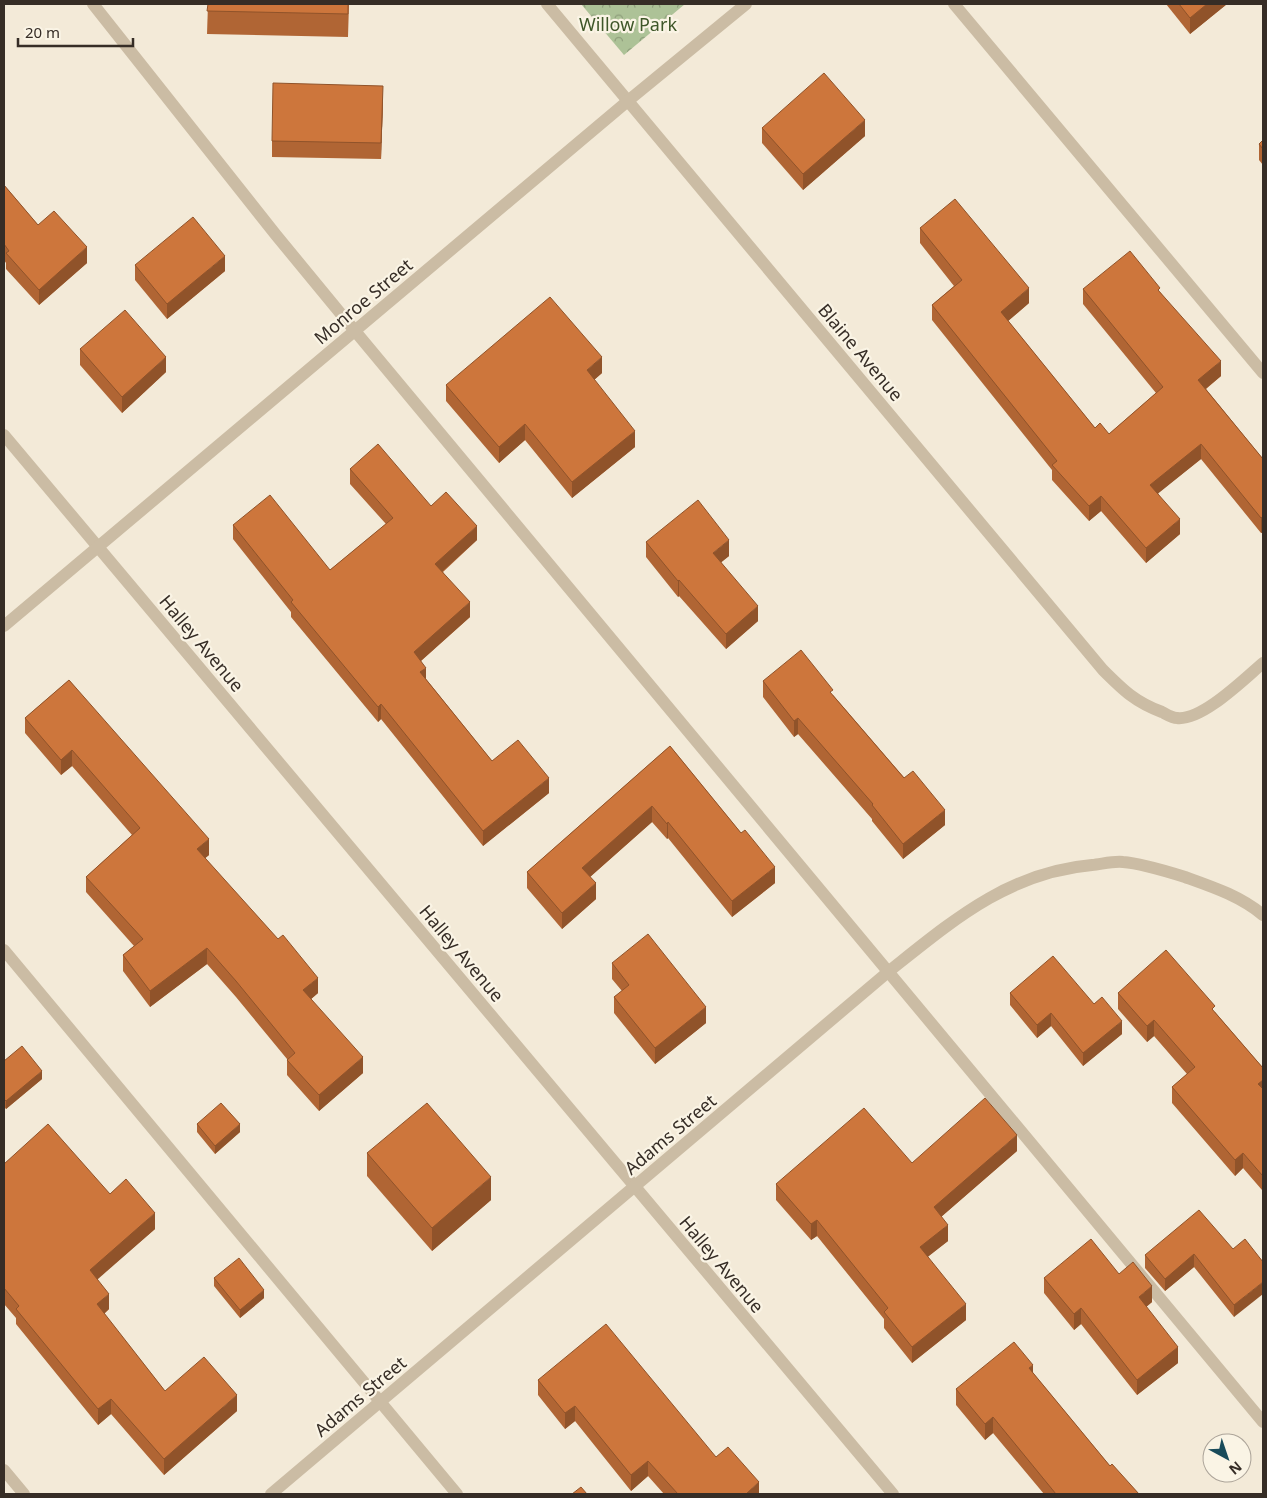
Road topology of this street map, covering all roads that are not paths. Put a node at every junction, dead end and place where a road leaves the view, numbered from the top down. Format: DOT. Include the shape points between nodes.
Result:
graph roads {
  1 [pos="93,4"];
  2 [pos="548,4"];
  3 [pos="746,4"];
  4 [pos="954,4"];
  5 [pos="629,100"];
  6 [pos="355,331"];
  7 [pos="1263,373"];
  8 [pos="4,435"];
  9 [pos="98,547"];
  10 [pos="4,626"];
  11 [pos="1263,663"];
  12 [pos="1263,915"];
  13 [pos="4,950"];
  14 [pos="888,972"];
  15 [pos="635,1186"];
  16 [pos="380,1402"];
  17 [pos="1263,1422"];
  18 [pos="4,1470"];
  19 [pos="24,1494"];
  20 [pos="271,1494"];
  21 [pos="457,1494"];
  22 [pos="893,1494"];
  1 -- 6 [label="street"];
  2 -- 5 [label="street, Blaine Avenue"];
  3 -- 5 [label="street, Monroe Street"];
  4 -- 7 [label="street"];
  5 -- 6 [label="street, Monroe Street"];
  5 -- 11 [label="street, Blaine Avenue" via="1103,670 1129,696 1177,718 1198,714"];
  6 -- 9 [label="street, Monroe Street"];
  6 -- 14 [label="street"];
  8 -- 9 [label="street, Halley Avenue"];
  9 -- 10 [label="street, Monroe Street"];
  9 -- 15 [label="street, Halley Avenue"];
  12 -- 14 [label="street, Adams Street" via="1218,889 1173,873 1123,862 1078,866 1028,878 1005,889 952,921"];
  13 -- 16 [label="street"];
  14 -- 15 [label="street, Adams Street"];
  14 -- 17 [label="street"];
  15 -- 16 [label="street, Adams Street"];
  15 -- 22 [label="street, Halley Avenue"];
  16 -- 20 [label="street, Adams Street"];
  16 -- 21 [label="street"];
  18 -- 19 [label="street"];
}
